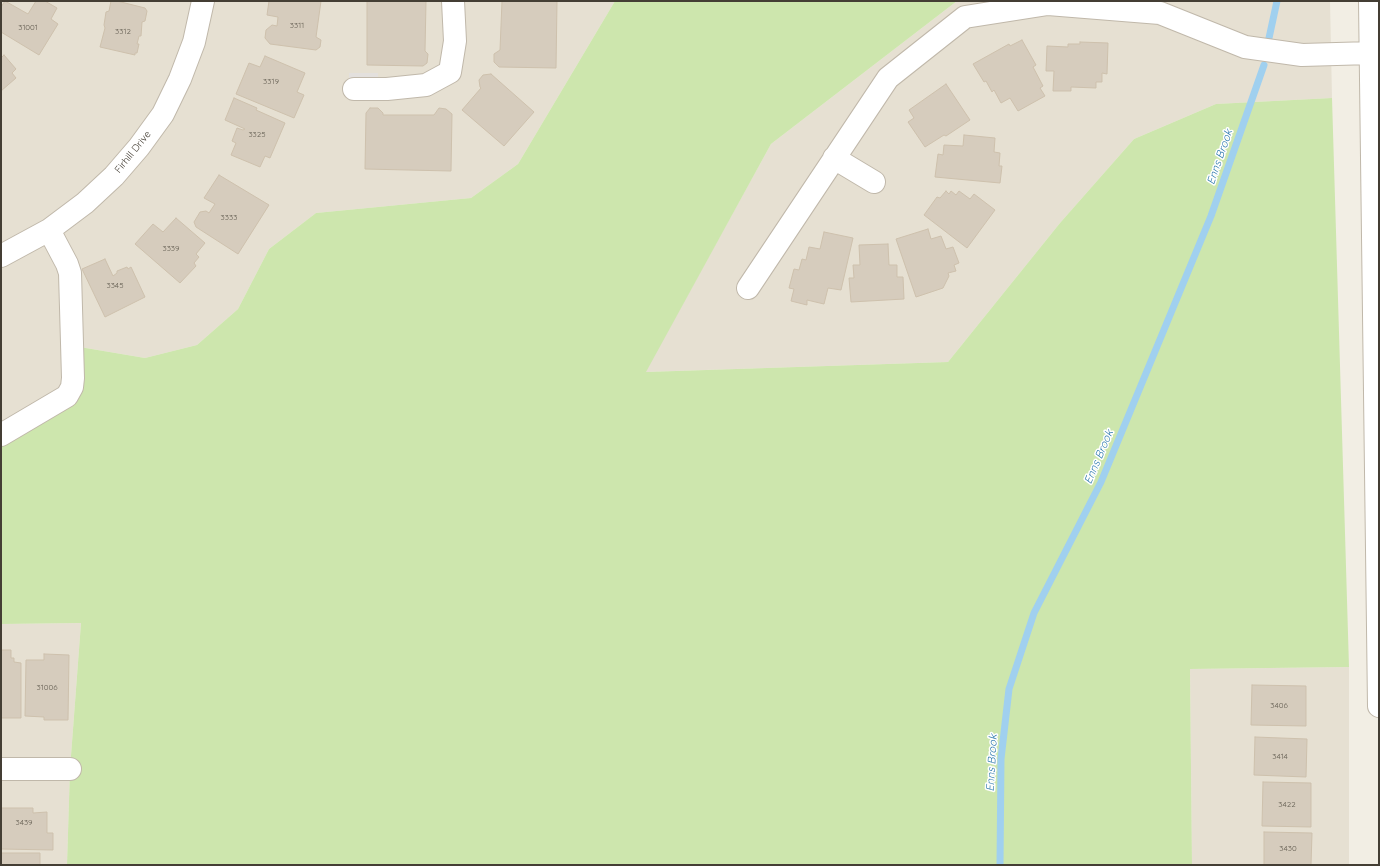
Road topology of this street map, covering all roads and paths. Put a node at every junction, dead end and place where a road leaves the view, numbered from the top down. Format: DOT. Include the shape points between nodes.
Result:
graph roads {
  1 [pos="203,1"];
  2 [pos="453,1"];
  3 [pos="1370,1"];
  4 [pos="1371,53"];
  5 [pos="354,89"];
  6 [pos="834,158"];
  7 [pos="874,182"];
  8 [pos="49,230"];
  9 [pos="1,256"];
  10 [pos="748,288"];
  11 [pos="1,435"];
  12 [pos="1379,706"];
  13 [pos="1,769"];
  14 [pos="70,769"];
  1 -- 8 [label="street, Firhill Drive" via="194,42 180,79 162,114 114,176"];
  2 -- 5 [label="street" via="455,41 450,72 426,85 388,90"];
  3 -- 4 [label="street"];
  4 -- 6 [label="street" via="1302,55 1245,47 1160,13 1048,4 965,18 888,78"];
  4 -- 12 [label="street"];
  6 -- 7 [label="street"];
  6 -- 10 [label="street"];
  8 -- 9 [label="street, Firhill Drive"];
  8 -- 11 [label="street" via="70,272 72,387 67,396"];
  13 -- 14 [label="street"];
}
